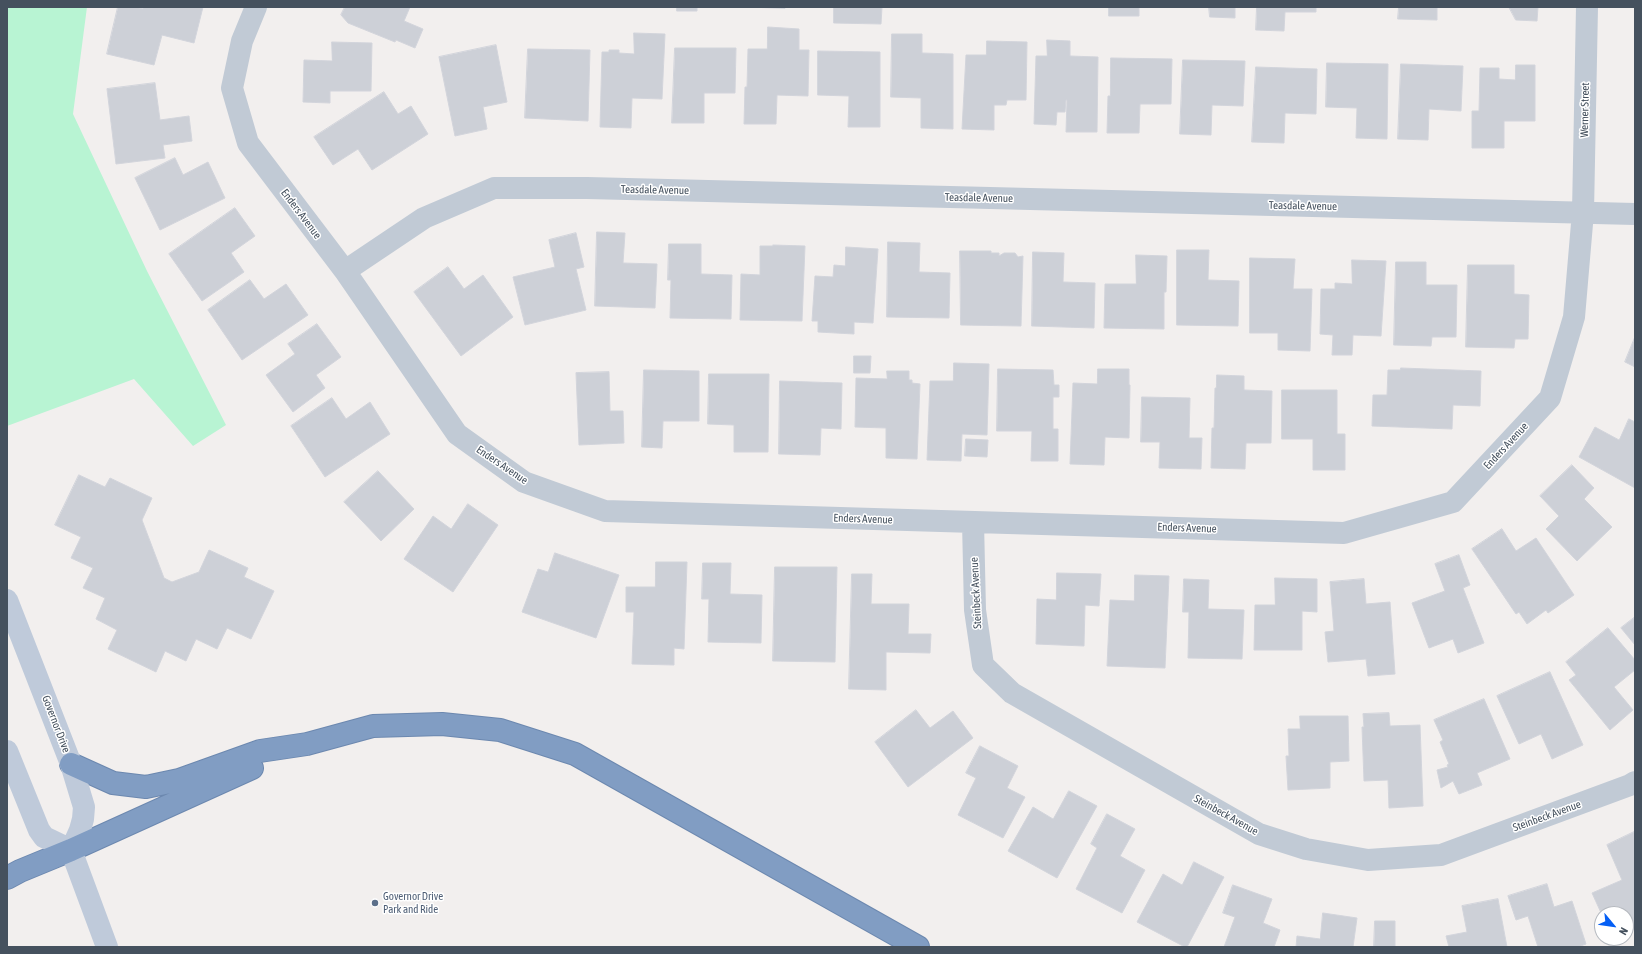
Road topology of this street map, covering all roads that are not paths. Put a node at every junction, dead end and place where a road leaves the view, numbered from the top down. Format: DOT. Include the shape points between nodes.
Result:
graph roads {
  1 [pos="256,7"];
  2 [pos="1586,7"];
  3 [pos="1583,212"];
  4 [pos="1635,214"];
  5 [pos="345,271"];
  6 [pos="973,522"];
  7 [pos="7,600"];
  8 [pos="307,744"];
  9 [pos="7,751"];
  10 [pos="71,764"];
  11 [pos="1635,782"];
  12 [pos="71,850"];
  13 [pos="7,878"];
  14 [pos="107,947"];
  15 [pos="918,947"];
  1 -- 5 [label="street, Enders Avenue" via="242,41 232,88 248,143"];
  2 -- 3 [label="street, Werner Street"];
  3 -- 4 [label="street, Teasdale Avenue"];
  3 -- 5 [label="street, Teasdale Avenue" via="587,188 494,188 424,218"];
  3 -- 6 [label="street, Enders Avenue" via="1574,317 1550,398 1453,502 1344,532"];
  5 -- 6 [label="street, Enders Avenue" via="457,434 524,482 605,511"];
  6 -- 11 [label="street, Steinbeck Avenue" via="975,610 983,665 1012,693 1258,834 1306,849 1368,860 1441,855"];
  7 -- 10 [label="main road, Governor Drive"];
  8 -- 10 [label="highway" via="260,751 179,780 146,787 113,783"];
  8 -- 12 [label="highway"];
  8 -- 15 [label="highway" via="373,726 442,724 500,730 575,754"];
  9 -- 12 [label="main road" via="39,830 44,837"];
  10 -- 12 [label="main road, Governor Drive" via="84,807 84,818"];
  12 -- 13 [label="highway" via="20,870"];
  12 -- 14 [label="main road"];
}
